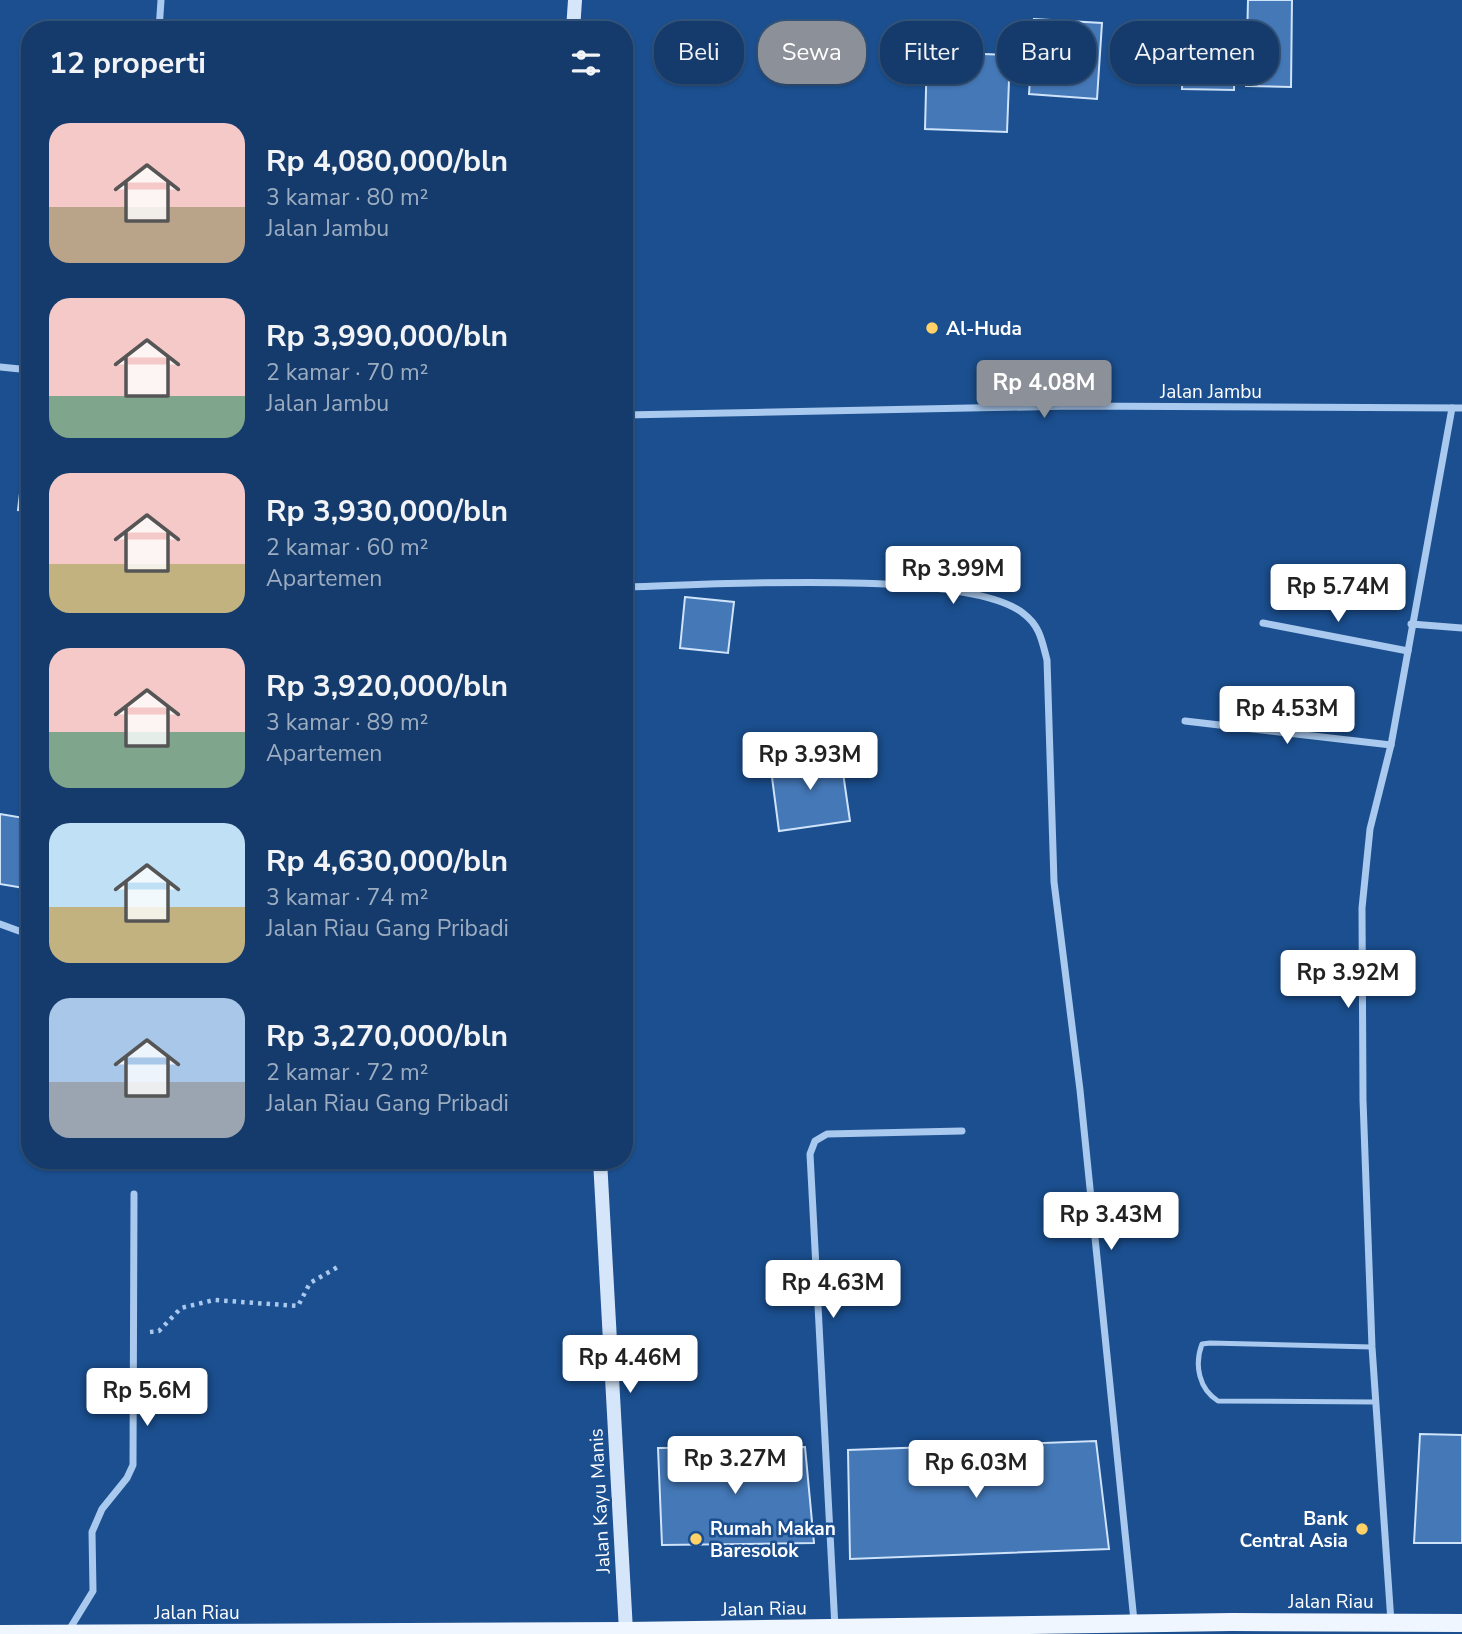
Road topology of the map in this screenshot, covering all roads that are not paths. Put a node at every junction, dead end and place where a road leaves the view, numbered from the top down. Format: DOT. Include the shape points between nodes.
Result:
graph roads {
  1 [pos="161,0"];
  2 [pos="575,0"];
  3 [pos="160,21"];
  4 [pos="574,21"];
  5 [pos="0,366"];
  6 [pos="21,369"];
  7 [pos="1451,408"];
  8 [pos="1462,408"];
  9 [pos="633,415"];
  10 [pos="633,587"];
  11 [pos="1263,622"];
  12 [pos="1411,624"];
  13 [pos="1462,628"];
  14 [pos="1408,651"];
  15 [pos="1185,721"];
  16 [pos="1391,745"];
  17 [pos="0,924"];
  18 [pos="21,932"];
  19 [pos="962,1131"];
  20 [pos="600,1169"];
  21 [pos="134,1194"];
  22 [pos="1372,1347"];
  23 [pos="1376,1402"];
  24 [pos="1391,1622"];
  25 [pos="1462,1623"];
  26 [pos="1135,1625"];
  27 [pos="835,1628"];
  28 [pos="1232,1628"];
  29 [pos="1199,1629"];
  30 [pos="1079,1630"];
  31 [pos="626,1631"];
  32 [pos="757,1632"];
  33 [pos="430,1633"];
  34 [pos="0,1634"];
  35 [pos="10,1634"];
  36 [pos="67,1634"];
  37 [pos="119,1634"];
  1 -- 3 [label="street"];
  2 -- 4 [label="street"];
  5 -- 6 [label="street"];
  7 -- 8 [label="street, Jalan Jambu"];
  7 -- 9 [label="street, Jalan Jambu" via="1072,406"];
  7 -- 12 [label="street"];
  10 -- 26 [label="street" via="909,583 998,600 1023,612 1039,629 1047,660 1054,882"];
  11 -- 14 [label="street"];
  12 -- 13 [label="street"];
  12 -- 14 [label="street"];
  14 -- 16 [label="street"];
  15 -- 16 [label="street"];
  16 -- 22 [label="street" via="1370,829 1362,908"];
  17 -- 18 [label="street"];
  19 -- 27 [label="street" via="827,1134 815,1140 810,1154"];
  20 -- 31 [label="street, Jalan Kayu Manis"];
  21 -- 36 [label="street" via="133,1465 92,1532 93,1591"];
  22 -- 23 [label="street"];
  22 -- 23 [label="lane" via="1210,1343 1202,1344 1199,1353 1202,1385 1218,1401"];
  23 -- 24 [label="street"];
  24 -- 25 [label="main road, Jalan Riau"];
  24 -- 28 [label="main road, Jalan Riau"];
  26 -- 29 [label="main road, Jalan Riau"];
  26 -- 30 [label="main road, Jalan Riau"];
  27 -- 30 [label="main road, Jalan Riau"];
  27 -- 32 [label="main road, Jalan Riau"];
  28 -- 29 [label="main road, Jalan Riau"];
  31 -- 32 [label="main road, Jalan Riau"];
  31 -- 33 [label="main road, Jalan Riau"];
  33 -- 37 [label="main road, Jalan Riau"];
  34 -- 35 [label="main road, Jalan Riau"];
  35 -- 36 [label="main road, Jalan Riau"];
  36 -- 37 [label="main road, Jalan Riau"];
}
